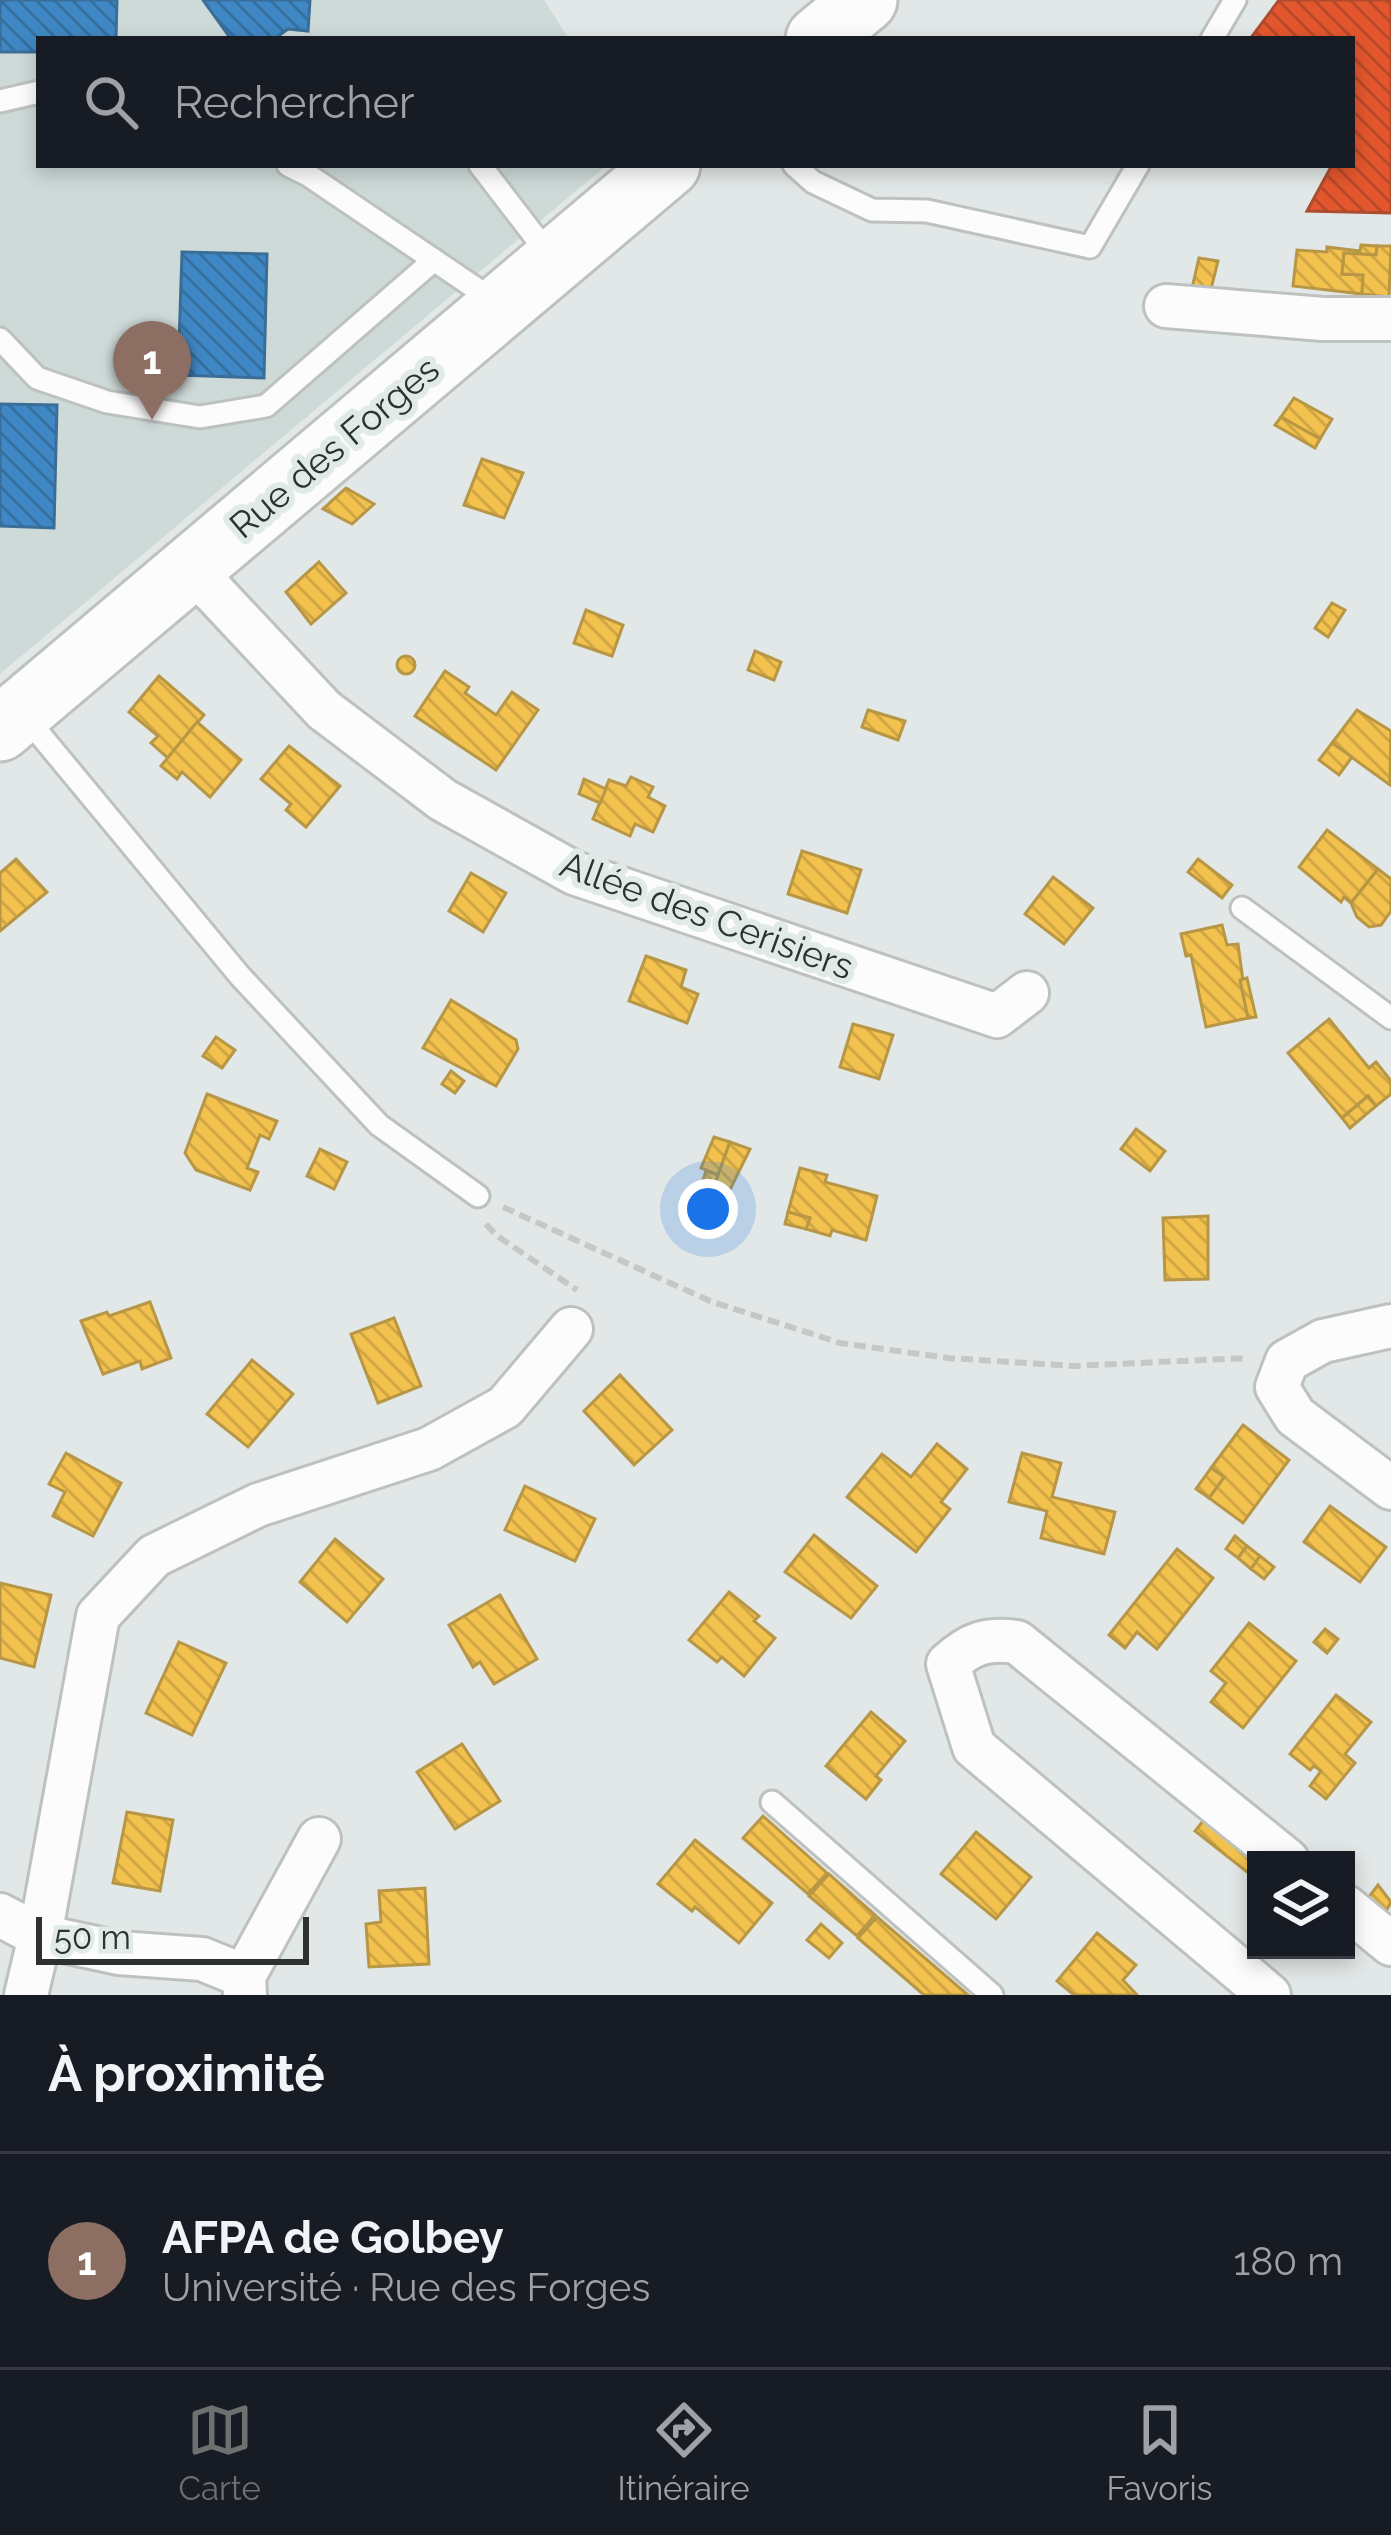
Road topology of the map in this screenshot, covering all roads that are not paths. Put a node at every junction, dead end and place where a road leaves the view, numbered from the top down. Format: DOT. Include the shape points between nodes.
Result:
graph roads {
  1 [pos="865,0"];
  2 [pos="1235,0"];
  3 [pos="822,36"];
  4 [pos="1214,36"];
  5 [pos="36,93"];
  6 [pos="0,101"];
  7 [pos="293,168"];
  8 [pos="482,168"];
  9 [pos="664,168"];
  10 [pos="797,168"];
  11 [pos="1136,168"];
  12 [pos="434,260"];
  13 [pos="554,261"];
  14 [pos="502,306"];
  15 [pos="1166,307"];
  16 [pos="1391,319"];
  17 [pos="0,339"];
  18 [pos="191,568"];
  19 [pos="7,710"];
  20 [pos="1242,908"];
  21 [pos="1027,993"];
  22 [pos="1391,1018"];
  23 [pos="482,1197"];
  24 [pos="1391,1326"];
  25 [pos="571,1329"];
  26 [pos="1391,1488"];
  27 [pos="772,1802"];
  28 [pos="320,1839"];
  29 [pos="1276,1851"];
  30 [pos="1355,1914"];
  31 [pos="0,1915"];
  32 [pos="40,1936"];
  33 [pos="1391,1944"];
  34 [pos="244,1986"];
  35 [pos="26,1995"];
  36 [pos="992,1995"];
  37 [pos="1269,1995"];
  1 -- 3 [label="main road"];
  2 -- 4 [label="lane"];
  5 -- 6 [label="lane"];
  7 -- 12 [label="lane"];
  8 -- 13 [label="lane"];
  9 -- 13 [label="main road, Rue des Forges"];
  10 -- 11 [label="lane" via="872,210 927,212 1090,247"];
  12 -- 14 [label="lane"];
  12 -- 17 [label="lane" via="266,406 200,417 107,402 37,378"];
  13 -- 14 [label="main road, Rue des Forges"];
  14 -- 18 [label="main road, Rue des Forges"];
  15 -- 16 [label="street"];
  18 -- 19 [label="main road, Rue des Forges"];
  18 -- 21 [label="street, Allée des Cerisiers" via="324,710 443,800 574,873 997,1016"];
  19 -- 23 [label="lane" via="379,1124"];
  20 -- 22 [label="lane"];
  24 -- 26 [label="street" via="1323,1341 1287,1361 1277,1387 1295,1416"];
  25 -- 32 [label="street" via="505,1406 429,1449 258,1504 154,1556 98,1616"];
  27 -- 36 [label="lane"];
  28 -- 34 [label="street"];
  29 -- 37 [label="street" via="1017,1642 989,1639 948,1664 974,1747"];
  30 -- 33 [label="street"];
  31 -- 32 [label="street"];
  32 -- 34 [label="street" via="202,1959"];
  32 -- 35 [label="street"];
}
